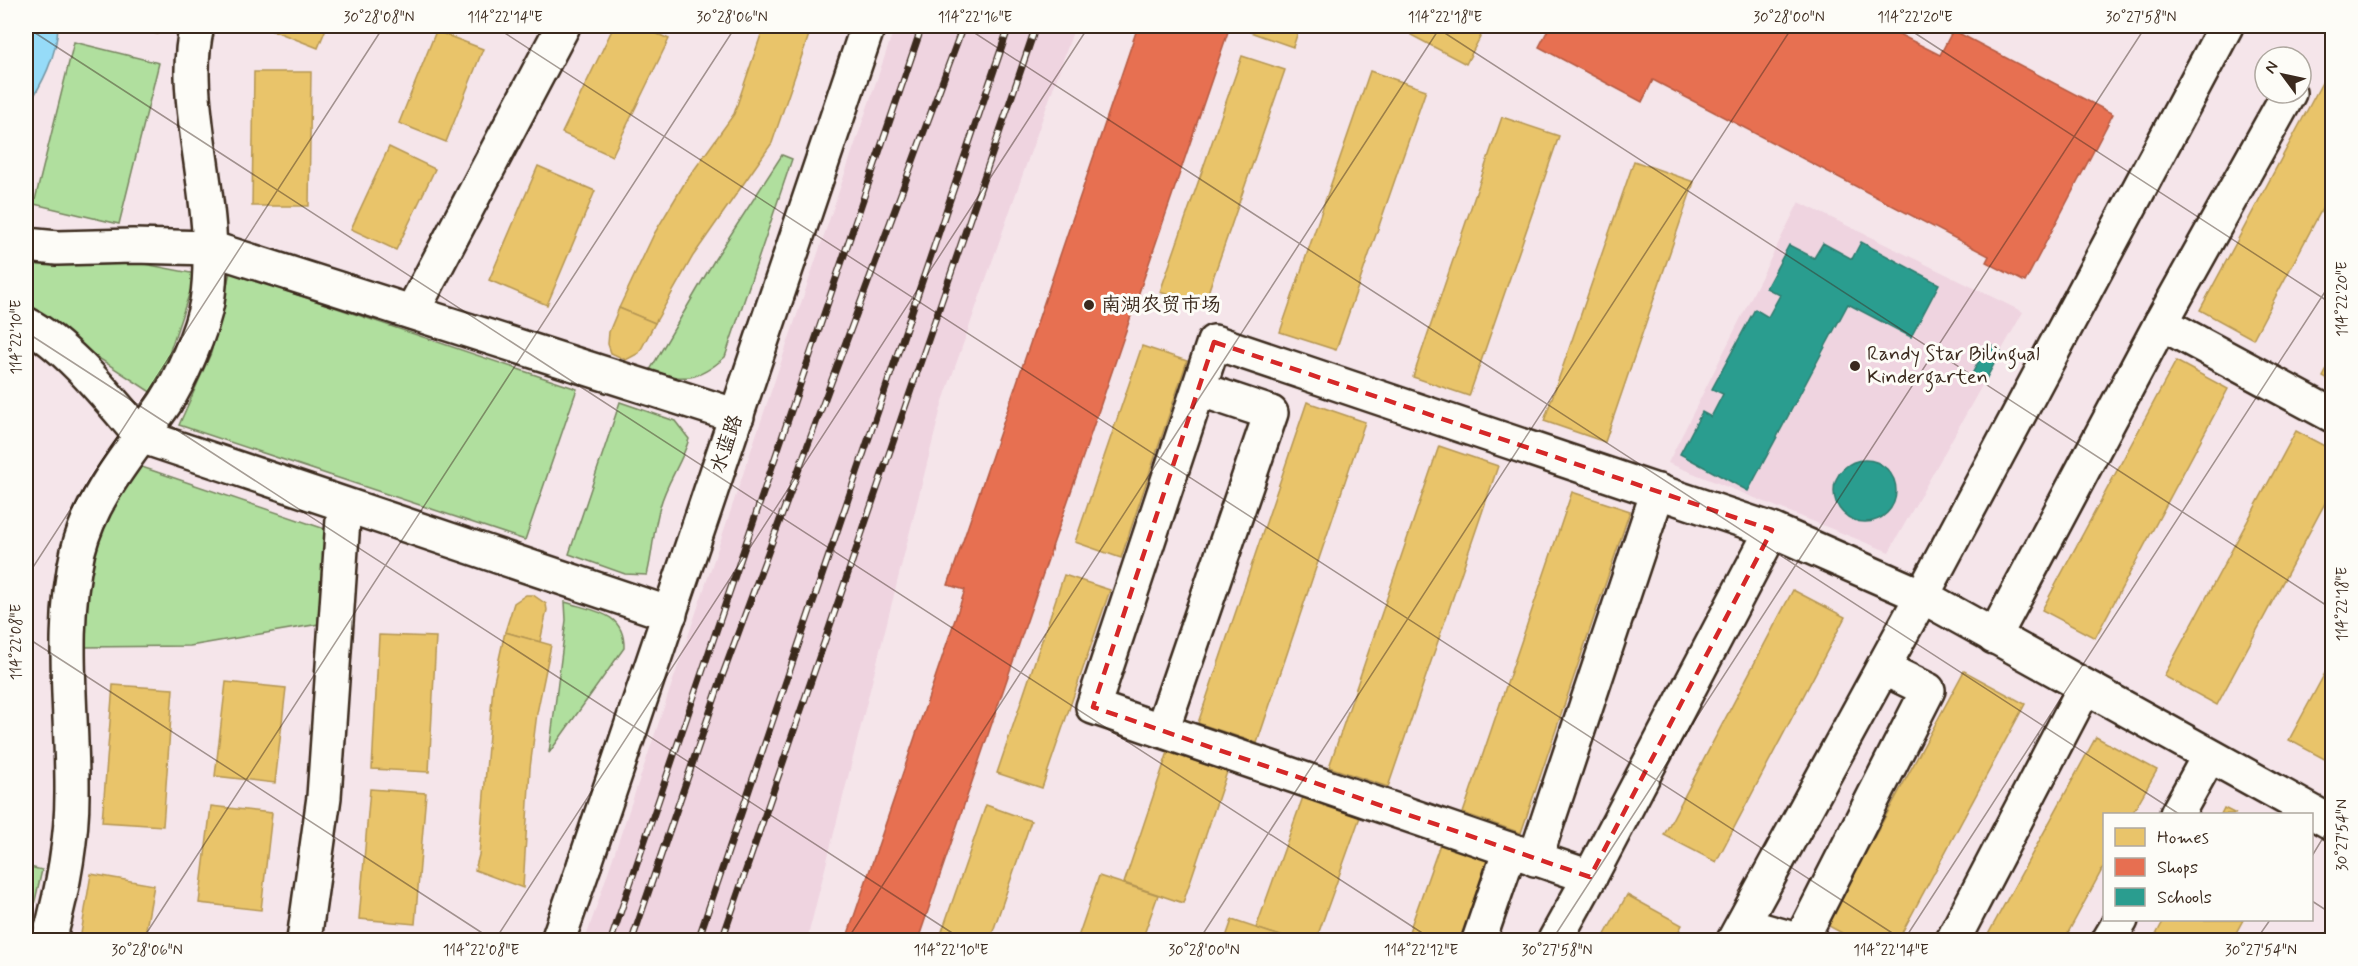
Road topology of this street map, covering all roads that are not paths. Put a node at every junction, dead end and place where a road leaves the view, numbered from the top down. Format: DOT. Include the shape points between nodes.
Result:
graph roads {
  1 [pos="197,26"];
  2 [pos="563,26"];
  3 [pos="868,26"];
  4 [pos="2226,26"];
  5 [pos="2282,105"];
  6 [pos="26,245"];
  7 [pos="210,248"];
  8 [pos="412,312"];
  9 [pos="2161,323"];
  10 [pos="26,324"];
  11 [pos="1199,389"];
  12 [pos="2332,415"];
  13 [pos="737,416"];
  14 [pos="141,436"];
  15 [pos="1658,491"];
  16 [pos="344,505"];
  17 [pos="1772,530"];
  18 [pos="1922,596"];
  19 [pos="670,614"];
  20 [pos="1994,637"];
  21 [pos="1883,668"];
  22 [pos="2085,687"];
  23 [pos="1162,730"];
  24 [pos="2209,756"];
  25 [pos="2178,813"];
  26 [pos="2332,823"];
  27 [pos="1523,854"];
  28 [pos="1590,877"];
  29 [pos="2120,921"];
  30 [pos="1739,933"];
  31 [pos="49,940"];
  32 [pos="304,940"];
  33 [pos="558,940"];
  34 [pos="1479,940"];
  35 [pos="1555,940"];
  36 [pos="1799,940"];
  37 [pos="1953,940"];
  38 [pos="2109,940"];
  1 -- 7 [label="street" via="191,85"];
  2 -- 8 [label="street"];
  3 -- 13 [label="street, 水蓝路"];
  4 -- 18 [label="street"];
  5 -- 9 [label="street"];
  6 -- 7 [label="street"];
  7 -- 8 [label="street"];
  7 -- 14 [label="street" via="207,303 193,347 166,400"];
  8 -- 13 [label="street"];
  9 -- 12 [label="street"];
  9 -- 20 [label="street"];
  10 -- 14 [label="street" via="92,379"];
  11 -- 15 [label="street" via="1214,342"];
  11 -- 23 [label="street" via="1093,707"];
  11 -- 23 [label="street" via="1271,413"];
  13 -- 19 [label="street, 水蓝路"];
  14 -- 16 [label="street"];
  14 -- 31 [label="street" via="98,500 79,549 69,608 73,796 62,891"];
  15 -- 17 [label="street"];
  15 -- 27 [label="street"];
  16 -- 19 [label="street"];
  16 -- 32 [label="street" via="324,797"];
  17 -- 18 [label="street"];
  17 -- 28 [label="street"];
  18 -- 20 [label="street"];
  18 -- 21 [label="street"];
  19 -- 33 [label="street, 水蓝路"];
  20 -- 22 [label="street"];
  21 -- 30 [label="street"];
  21 -- 36 [label="street" via="1928,690"];
  22 -- 24 [label="street"];
  22 -- 37 [label="street"];
  23 -- 27 [label="street"];
  24 -- 25 [label="street"];
  24 -- 26 [label="street"];
  27 -- 28 [label="street"];
  27 -- 34 [label="street"];
  28 -- 35 [label="street"];
  29 -- 38 [label="street"];
  30 -- 36 [label="street"];
}
